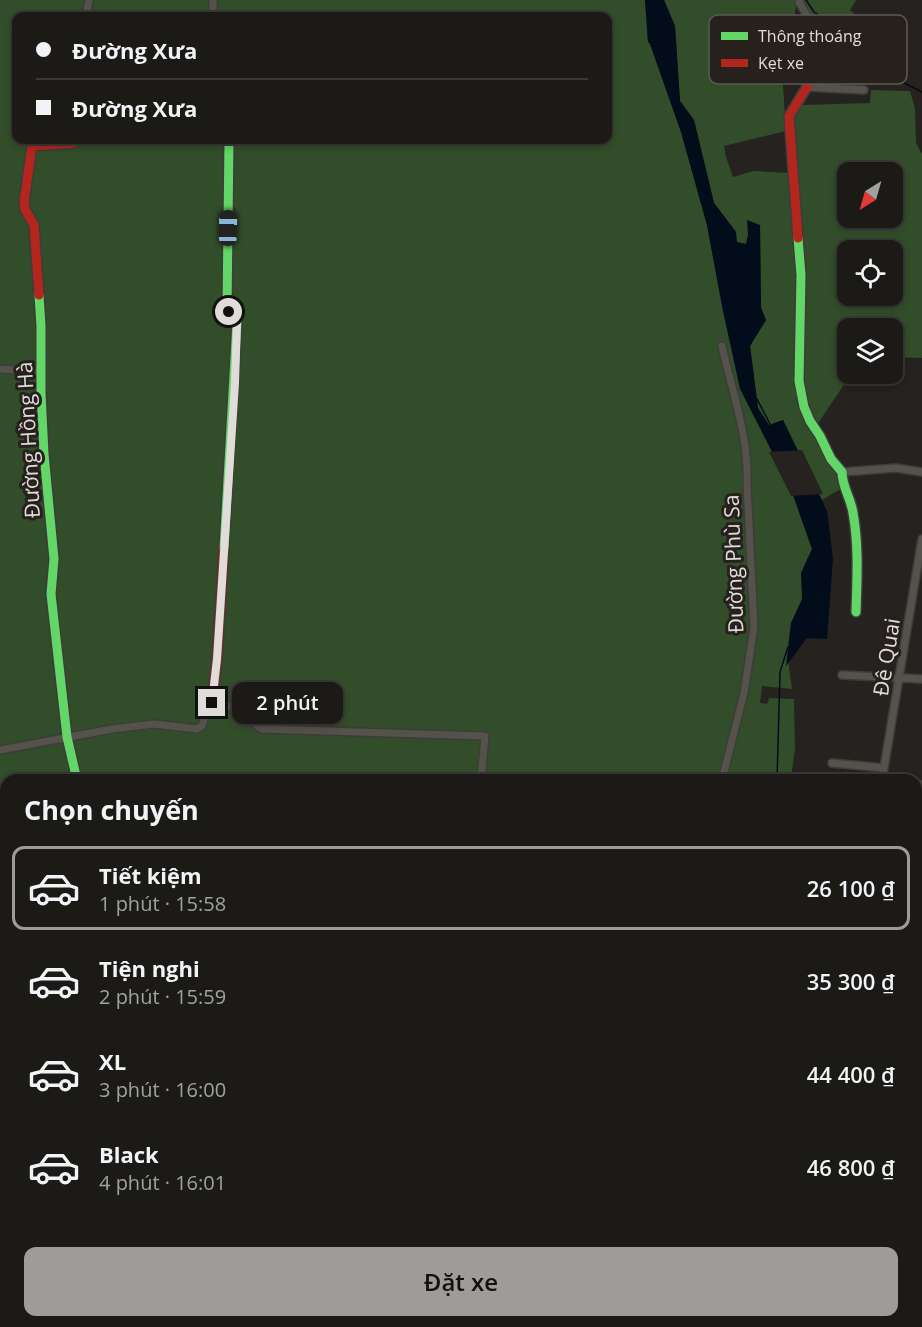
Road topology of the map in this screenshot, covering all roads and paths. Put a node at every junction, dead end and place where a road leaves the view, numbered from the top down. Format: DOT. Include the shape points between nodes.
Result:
graph roads {
  1 [pos="800,0"];
  2 [pos="807,15"];
  3 [pos="808,84"];
  4 [pos="807,87"];
  5 [pos="864,90"];
  6 [pos="59,144"];
  7 [pos="229,144"];
  8 [pos="722,346"];
  9 [pos="0,369"];
  10 [pos="42,372"];
  11 [pos="842,472"];
  12 [pos="922,472"];
  13 [pos="922,539"];
  14 [pos="856,612"];
  15 [pos="842,675"];
  16 [pos="899,678"];
  17 [pos="922,679"];
  18 [pos="212,703"];
  19 [pos="67,737"];
  20 [pos="0,750"];
  21 [pos="832,763"];
  22 [pos="884,768"];
  23 [pos="76,774"];
  24 [pos="482,774"];
  25 [pos="724,774"];
  26 [pos="883,774"];
  1 -- 2 [label="street"];
  3 -- 4 [label="street"];
  4 -- 5 [label="street"];
  4 -- 11 [label="street" via="789,116 801,275 799,381 810,422"];
  6 -- 10 [label="street, Đường Hồng Hà" via="32,146 24,202 34,225"];
  7 -- 18 [label="street" via="227,309 237,322 224,571"];
  8 -- 25 [label="street, Đường Phù Sa" via="740,415 748,469 754,627 744,693"];
  9 -- 10 [label="street"];
  10 -- 19 [label="street, Đường Hồng Hà" via="44,454 54,559 51,594"];
  11 -- 12 [label="street" via="896,468"];
  11 -- 14 [label="street" via="853,511 858,563"];
  13 -- 16 [label="street, Đê Quai"];
  15 -- 16 [label="street"];
  16 -- 17 [label="street"];
  16 -- 22 [label="street, Đê Quai"];
  18 -- 19 [label="street" via="204,710 202,726 197,729 154,724"];
  18 -- 24 [label="street" via="244,712 262,729 485,736"];
  19 -- 20 [label="street"];
  19 -- 23 [label="street, Đường Hồng Hà"];
  21 -- 22 [label="street"];
  22 -- 26 [label="street, Đê Quai"];
}
